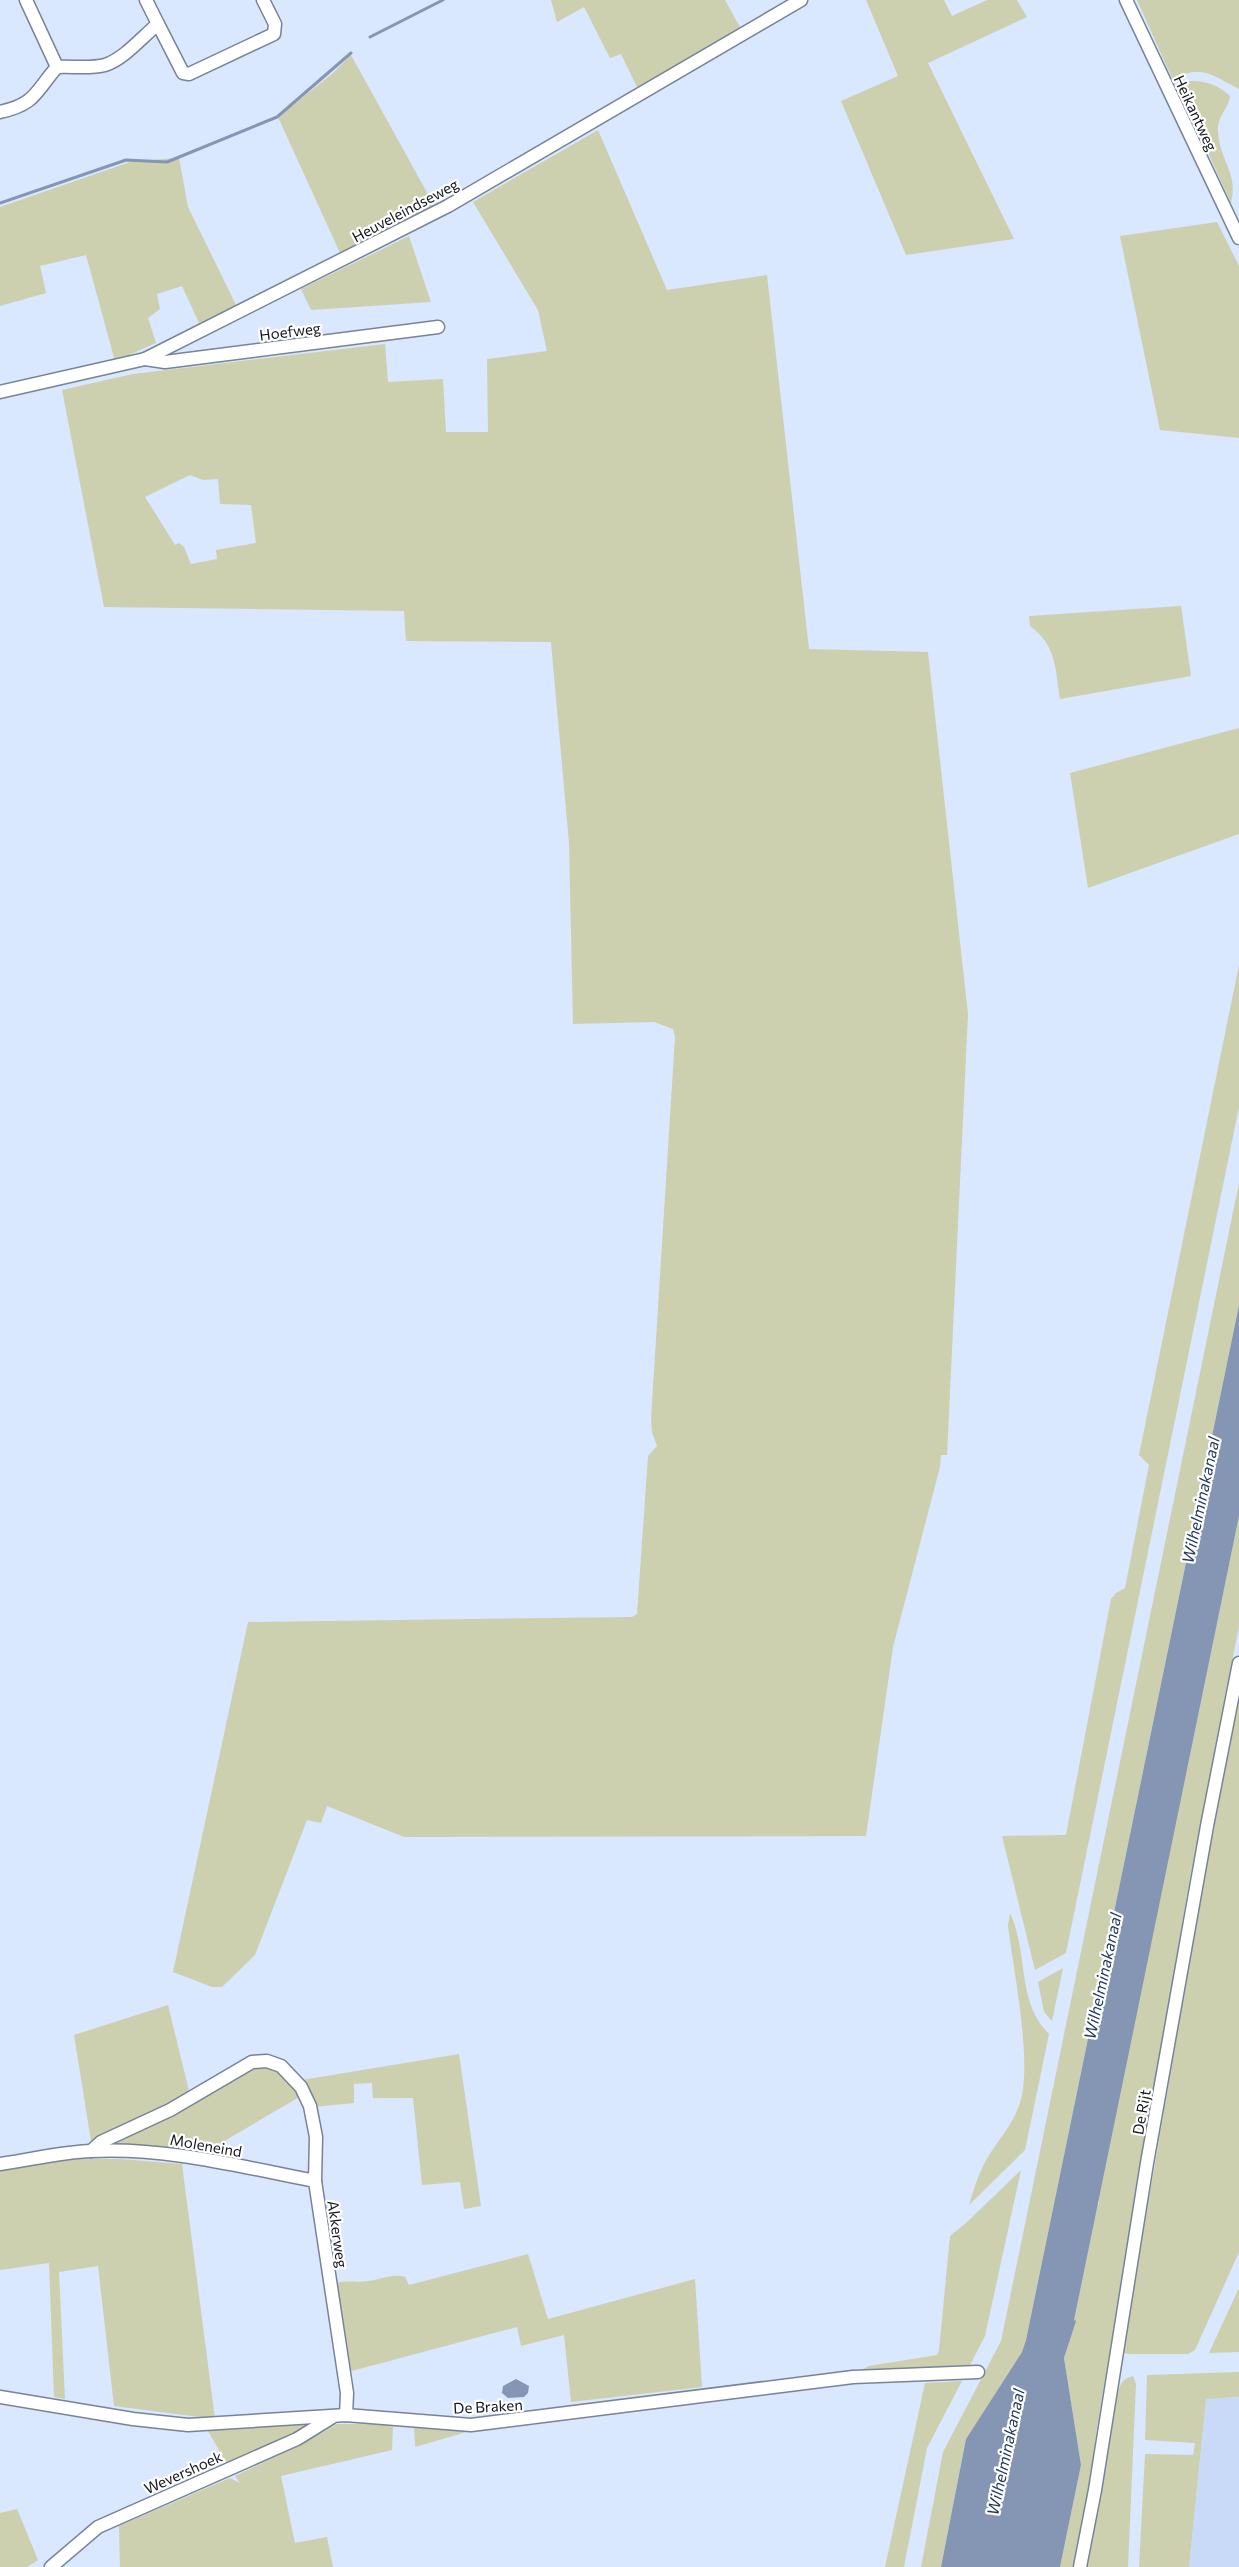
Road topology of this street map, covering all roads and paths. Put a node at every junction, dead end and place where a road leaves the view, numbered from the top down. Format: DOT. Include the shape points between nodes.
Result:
graph roads {
  1 [pos="26,0"];
  2 [pos="146,0"];
  3 [pos="263,0"];
  4 [pos="801,0"];
  5 [pos="1126,0"];
  6 [pos="158,24"];
  7 [pos="57,67"];
  8 [pos="0,112"];
  9 [pos="1239,238"];
  10 [pos="438,327"];
  11 [pos="146,359"];
  12 [pos="0,392"];
  13 [pos="1239,1663"];
  14 [pos="281,2066"];
  15 [pos="90,2151"];
  16 [pos="0,2164"];
  17 [pos="315,2181"];
  18 [pos="978,2372"];
  19 [pos="0,2397"];
  20 [pos="340,2415"];
  21 [pos="51,2567"];
  22 [pos="1080,2567"];
  1 -- 7 [label="street"];
  2 -- 6 [label="street"];
  3 -- 6 [label="street" via="275,24 274,34 189,74 183,73"];
  4 -- 11 [label="street, Heuveleindseweg" via="448,206"];
  5 -- 9 [label="street, Heikantweg"];
  6 -- 7 [label="street" via="107,64"];
  7 -- 8 [label="street" via="36,96 20,108"];
  10 -- 11 [label="street, Hoefweg" via="165,362"];
  11 -- 12 [label="street, Heuveleindseweg"];
  13 -- 22 [label="street, De Rijt" via="1198,1873"];
  14 -- 15 [label="street, Moleneind" via="267,2061 252,2062 171,2110 101,2142"];
  14 -- 17 [label="street, Akkerweg" via="301,2087 310,2106 316,2137"];
  15 -- 16 [label="street, Moleneind"];
  15 -- 17 [label="street, Moleneind" via="166,2153"];
  17 -- 20 [label="street, Akkerweg" via="346,2393"];
  18 -- 20 [label="street, De Braken" via="853,2378 471,2425"];
  19 -- 20 [label="street, De Braken" via="188,2425"];
  20 -- 21 [label="street, Wevershoek" via="297,2439 98,2527"];
}
